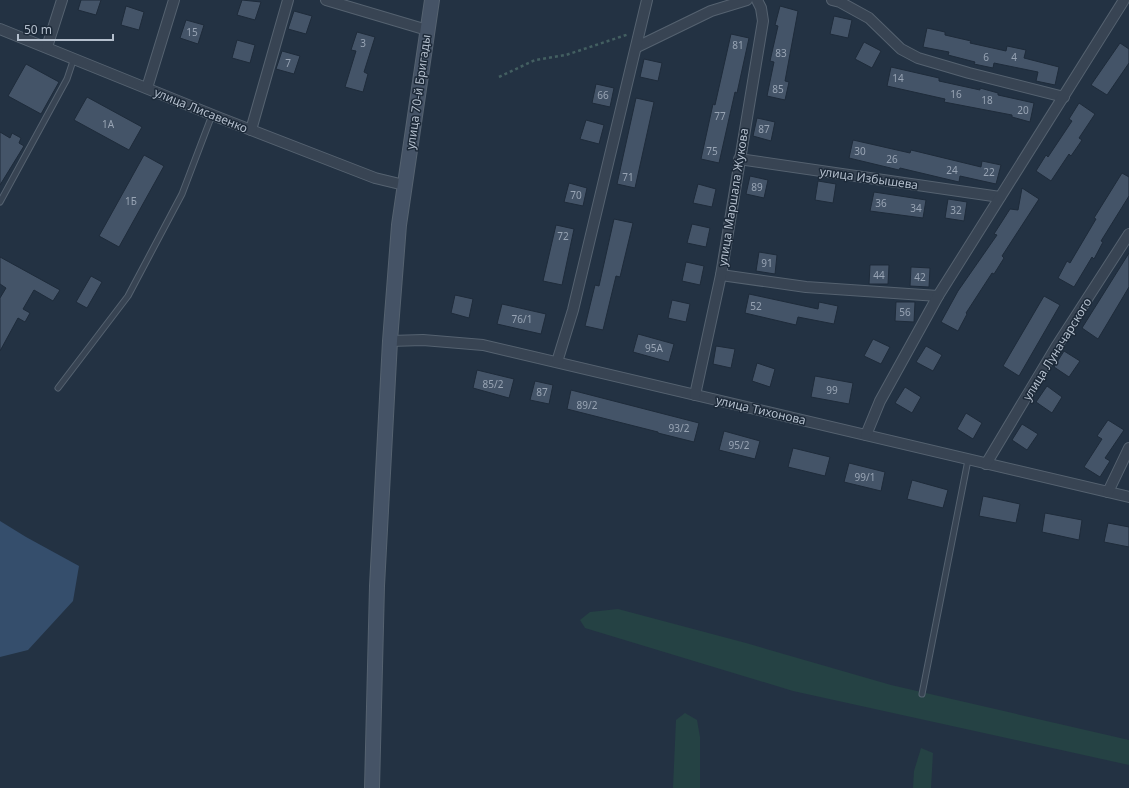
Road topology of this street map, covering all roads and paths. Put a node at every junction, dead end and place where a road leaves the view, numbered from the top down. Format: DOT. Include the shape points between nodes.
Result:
graph roads {
  1 [pos="62,0"];
  2 [pos="174,0"];
  3 [pos="288,0"];
  4 [pos="326,0"];
  5 [pos="432,0"];
  6 [pos="648,0"];
  7 [pos="746,0"];
  8 [pos="757,0"];
  9 [pos="832,0"];
  10 [pos="1124,0"];
  11 [pos="0,29"];
  12 [pos="427,30"];
  13 [pos="641,30"];
  14 [pos="47,47"];
  15 [pos="637,47"];
  16 [pos="74,58"];
  17 [pos="499,77"];
  18 [pos="147,88"];
  19 [pos="1064,97"];
  20 [pos="212,115"];
  21 [pos="251,130"];
  22 [pos="739,159"];
  23 [pos="404,185"];
  24 [pos="1000,197"];
  25 [pos="0,202"];
  26 [pos="1129,234"];
  27 [pos="721,275"];
  28 [pos="938,296"];
  29 [pos="390,341"];
  30 [pos="557,362"];
  31 [pos="58,388"];
  32 [pos="695,394"];
  33 [pos="866,435"];
  34 [pos="1129,448"];
  35 [pos="968,460"];
  36 [pos="986,464"];
  37 [pos="1108,492"];
  38 [pos="1129,497"];
  39 [pos="922,694"];
  40 [pos="372,788"];
  1 -- 14 [label="street"];
  2 -- 18 [label="street"];
  3 -- 21 [label="street"];
  4 -- 12 [label="street"];
  5 -- 12 [label="main road, улица 70-й Бригады"];
  6 -- 13 [label="street"];
  7 -- 15 [label="street" via="711,11"];
  8 -- 22 [label="street, улица Маршала Жукова" via="763,21"];
  9 -- 19 [label="street" via="869,18 901,49 918,58"];
  10 -- 19 [label="street"];
  11 -- 14 [label="street, улица Лисавенко"];
  12 -- 23 [label="main road, улица 70-й Бригады"];
  13 -- 15 [label="street"];
  13 -- 17 [label="path" via="566,56 535,60"];
  14 -- 16 [label="street, улица Лисавенко"];
  15 -- 30 [label="street" via="573,310"];
  16 -- 18 [label="street, улица Лисавенко"];
  16 -- 25 [label="lane" via="67,79"];
  18 -- 20 [label="street, улица Лисавенко"];
  19 -- 24 [label="street"];
  20 -- 21 [label="street, улица Лисавенко"];
  20 -- 31 [label="lane" via="182,194 128,296"];
  21 -- 23 [label="street, улица Лисавенко" via="375,178"];
  22 -- 24 [label="street, улица Избышева"];
  22 -- 27 [label="street, улица Маршала Жукова"];
  23 -- 29 [label="main road, улица 70-й Бригады"];
  24 -- 28 [label="street"];
  26 -- 36 [label="street, улица Луначарского" via="1056,347"];
  27 -- 28 [label="street" via="806,287"];
  27 -- 32 [label="street, улица Маршала Жукова"];
  28 -- 33 [label="street" via="880,401"];
  29 -- 30 [label="street, улица Тихонова" via="483,345"];
  29 -- 40 [label="main road, улица 70-й Бригады" via="377,586"];
  30 -- 32 [label="street, улица Тихонова"];
  32 -- 33 [label="street, улица Тихонова"];
  33 -- 35 [label="street, улица Тихонова"];
  34 -- 37 [label="street"];
  35 -- 36 [label="street, улица Тихонова"];
  35 -- 39 [label="lane"];
  36 -- 37 [label="street, улица Тихонова"];
  37 -- 38 [label="street, улица Тихонова"];
}
